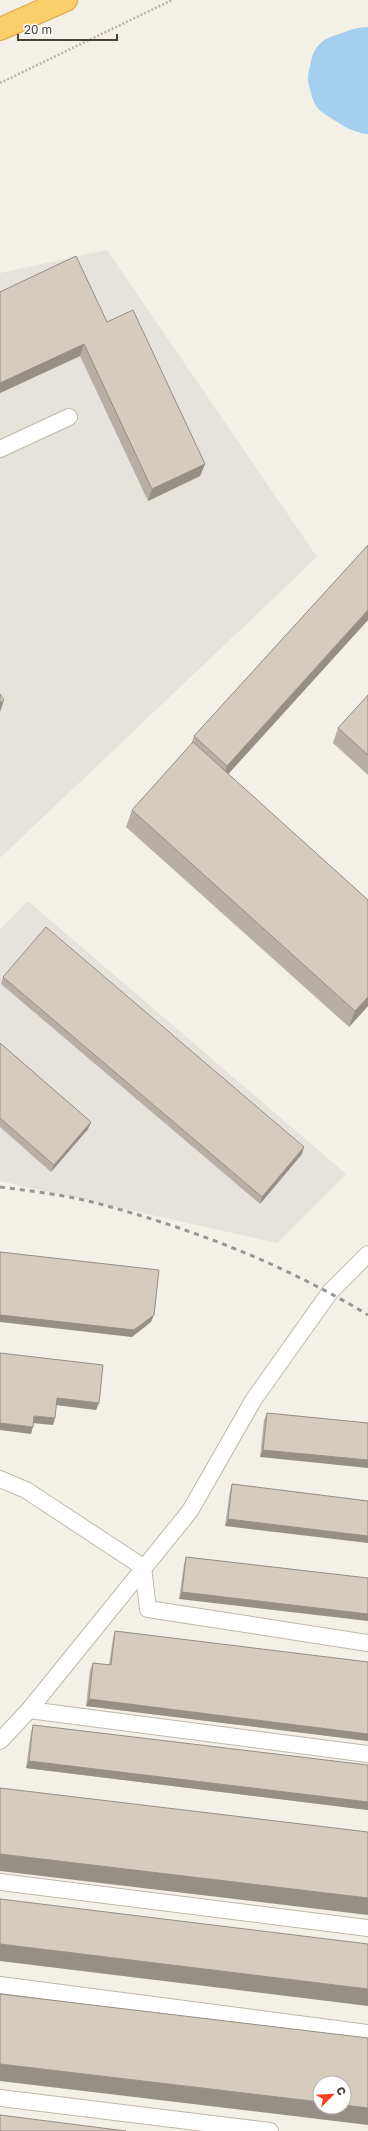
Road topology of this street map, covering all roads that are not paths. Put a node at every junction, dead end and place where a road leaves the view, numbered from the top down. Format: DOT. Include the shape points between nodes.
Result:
graph roads {
  1 [pos="66,0"];
  2 [pos="0,29"];
  3 [pos="69,417"];
  4 [pos="0,449"];
  5 [pos="368,1254"];
  6 [pos="0,1479"];
  7 [pos="143,1567"];
  8 [pos="368,1643"];
  9 [pos="29,1710"];
  10 [pos="0,1741"];
  11 [pos="368,1754"];
  12 [pos="0,1882"];
  13 [pos="368,1928"];
  14 [pos="0,1985"];
  15 [pos="368,2033"];
  16 [pos="0,2098"];
  17 [pos="270,2131"];
  1 -- 2 [label="highway"];
  3 -- 4 [label="lane"];
  5 -- 7 [label="lane" via="330,1292 254,1399 190,1511"];
  6 -- 7 [label="lane" via="26,1490"];
  7 -- 8 [label="lane" via="148,1610"];
  7 -- 9 [label="lane"];
  9 -- 10 [label="lane"];
  9 -- 11 [label="lane"];
  12 -- 13 [label="lane"];
  14 -- 15 [label="lane"];
  16 -- 17 [label="lane"];
}
